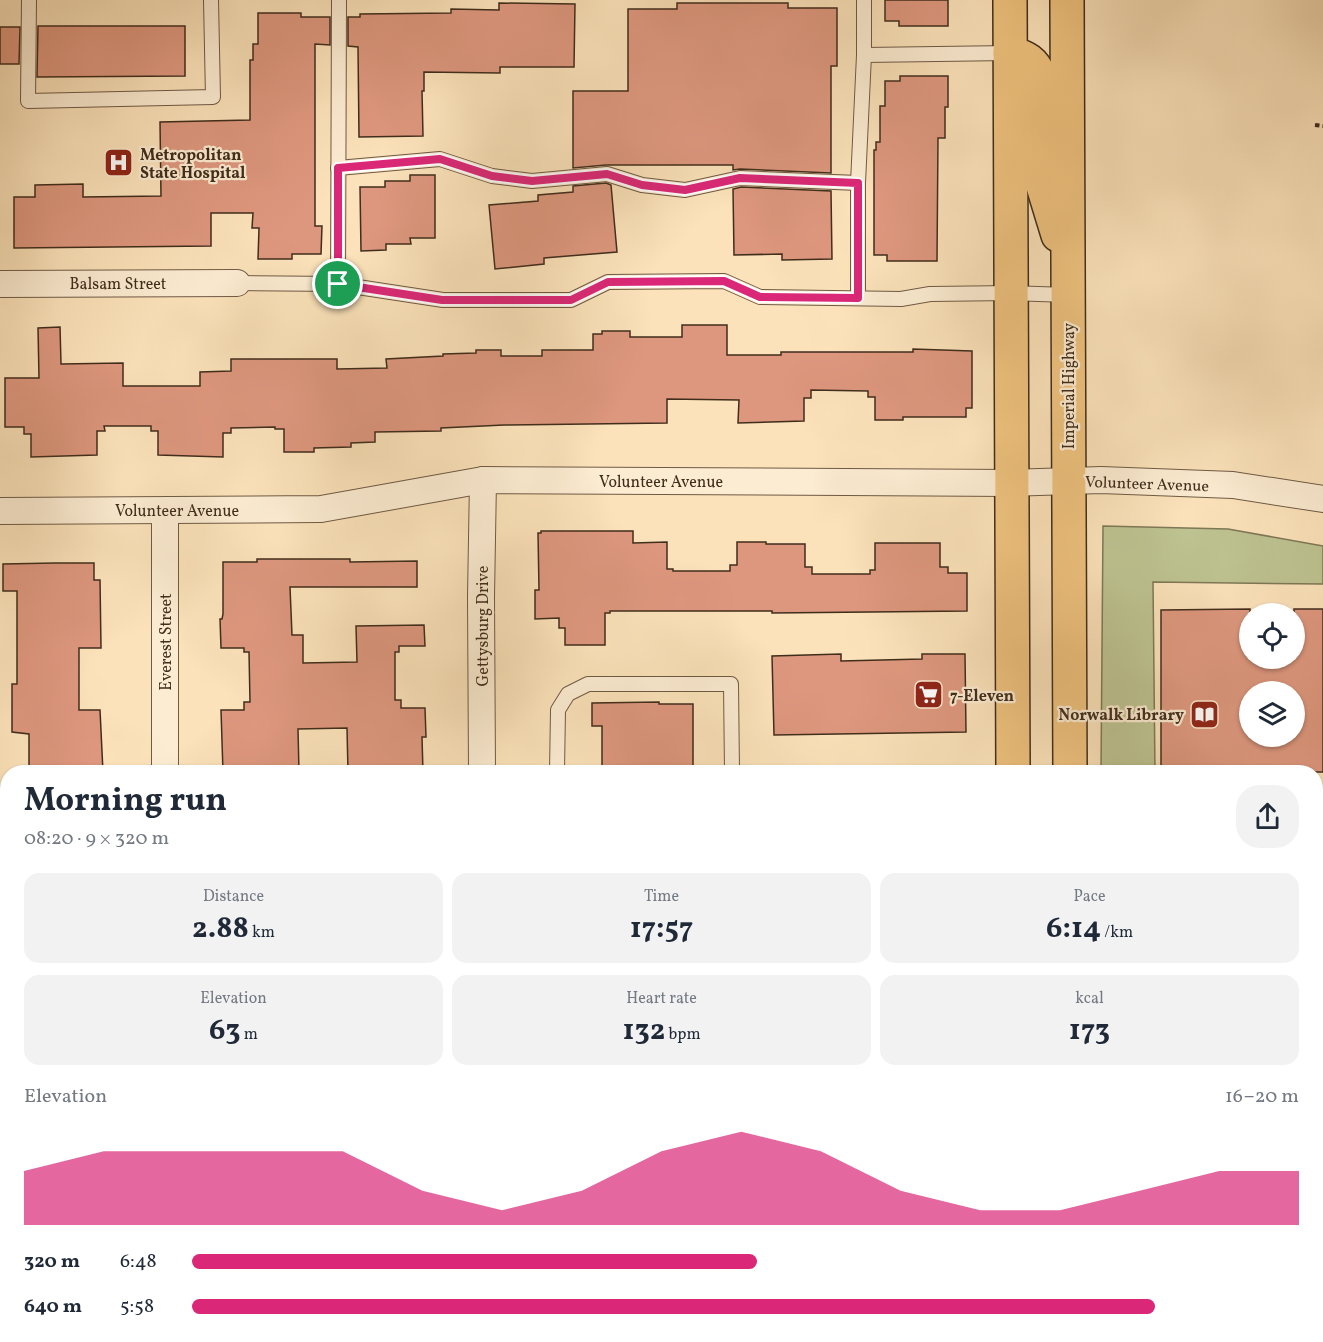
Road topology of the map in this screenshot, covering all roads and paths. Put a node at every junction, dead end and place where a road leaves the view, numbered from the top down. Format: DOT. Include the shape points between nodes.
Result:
graph roads {
  1 [pos="29,0"];
  2 [pos="211,0"];
  3 [pos="339,0"];
  4 [pos="864,0"];
  5 [pos="1010,0"];
  6 [pos="1048,0"];
  7 [pos="1067,0"];
  8 [pos="1010,53"];
  9 [pos="864,55"];
  10 [pos="1067,60"];
  11 [pos="1316,125"];
  12 [pos="1323,126"];
  13 [pos="338,168"];
  14 [pos="858,183"];
  15 [pos="1068,282"];
  16 [pos="237,283"];
  17 [pos="0,284"];
  18 [pos="338,284"];
  19 [pos="1011,293"];
  20 [pos="858,298"];
  21 [pos="483,480"];
  22 [pos="1069,480"];
  23 [pos="1012,483"];
  24 [pos="1323,500"];
  25 [pos="0,511"];
  26 [pos="165,511"];
  27 [pos="165,765"];
  28 [pos="482,765"];
  29 [pos="557,765"];
  30 [pos="732,765"];
  31 [pos="1013,765"];
  32 [pos="1070,765"];
  1 -- 2 [label="lane" via="28,101 213,97"];
  3 -- 13 [label="lane"];
  4 -- 9 [label="lane"];
  5 -- 8 [label="main road"];
  6 -- 10 [label="main road"];
  7 -- 10 [label="main road, Imperial Highway"];
  8 -- 9 [label="lane"];
  8 -- 15 [label="main road" via="1032,61 1040,77 1043,186"];
  8 -- 19 [label="main road"];
  9 -- 14 [label="lane"];
  10 -- 15 [label="main road, Imperial Highway"];
  11 -- 12 [label="path"];
  13 -- 14 [label="lane" via="440,159 492,176 532,181 607,174 642,185 685,190 740,178"];
  13 -- 18 [label="lane"];
  14 -- 20 [label="lane"];
  15 -- 19 [label="lane"];
  15 -- 22 [label="main road, Imperial Highway"];
  16 -- 17 [label="street, Balsam Street"];
  16 -- 18 [label="lane"];
  18 -- 20 [label="lane" via="442,300 571,300 608,282 724,281 760,297"];
  19 -- 20 [label="lane"];
  19 -- 23 [label="main road"];
  21 -- 23 [label="street, Volunteer Avenue"];
  21 -- 26 [label="street, Volunteer Avenue" via="321,509"];
  21 -- 28 [label="street, Gettysburg Drive"];
  22 -- 23 [label="street, Volunteer Avenue"];
  22 -- 24 [label="street, Volunteer Avenue" via="1233,485"];
  22 -- 32 [label="main road, Imperial Highway"];
  23 -- 31 [label="main road"];
  25 -- 26 [label="street, Volunteer Avenue"];
  26 -- 27 [label="street, Everest Street"];
  29 -- 30 [label="lane" via="558,710 568,694 588,684 731,684"];
}
